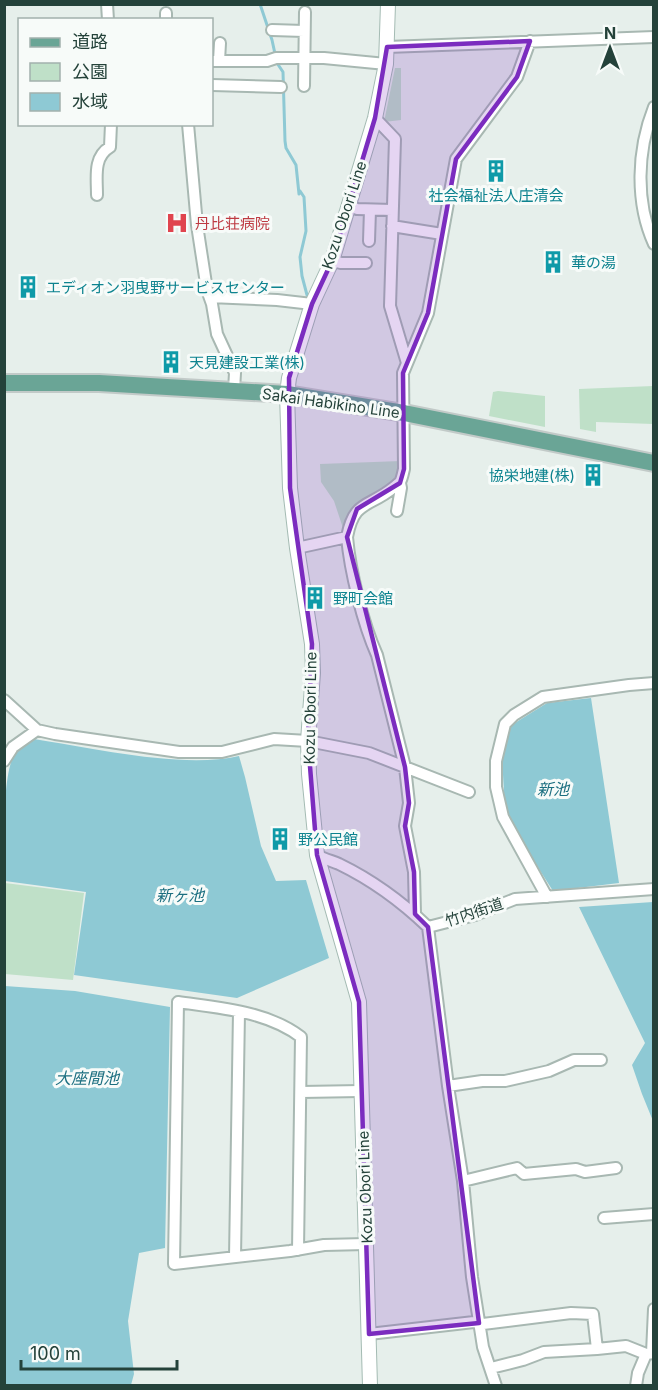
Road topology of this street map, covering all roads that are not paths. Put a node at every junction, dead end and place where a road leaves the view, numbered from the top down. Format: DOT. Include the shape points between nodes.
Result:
graph roads {
  1 [pos="388,4"];
  2 [pos="305,12"];
  3 [pos="272,30"];
  4 [pos="304,31"];
  5 [pos="654,37"];
  6 [pos="530,41"];
  7 [pos="220,43"];
  8 [pos="387,47"];
  9 [pos="304,58"];
  10 [pos="215,61"];
  11 [pos="386,64"];
  12 [pos="213,85"];
  13 [pos="304,86"];
  14 [pos="281,87"];
  15 [pos="654,107"];
  16 [pos="375,118"];
  17 [pos="111,126"];
  18 [pos="188,126"];
  19 [pos="97,195"];
  20 [pos="348,205"];
  21 [pos="370,210"];
  22 [pos="392,210"];
  23 [pos="392,226"];
  24 [pos="442,234"];
  25 [pos="369,241"];
  26 [pos="654,244"];
  27 [pos="332,261"];
  28 [pos="366,263"];
  29 [pos="210,297"];
  30 [pos="312,304"];
  31 [pos="407,363"];
  32 [pos="4,383"];
  33 [pos="234,390"];
  34 [pos="288,394"];
  35 [pos="404,413"];
  36 [pos="654,463"];
  37 [pos="400,483"];
  38 [pos="397,511"];
  39 [pos="347,537"];
  40 [pos="297,548"];
  41 [pos="654,683"];
  42 [pos="4,700"];
  43 [pos="37,730"];
  44 [pos="308,741"];
  45 [pos="4,761"];
  46 [pos="405,767"];
  47 [pos="469,792"];
  48 [pos="317,855"];
  49 [pos="654,889"];
  50 [pos="547,897"];
  51 [pos="415,914"];
  52 [pos="428,927"];
  53 [pos="239,1012"];
  54 [pos="601,1059"];
  55 [pos="448,1086"];
  56 [pos="361,1091"];
  57 [pos="301,1092"];
  58 [pos="616,1168"];
  59 [pos="463,1181"];
  60 [pos="654,1214"];
  61 [pos="604,1218"];
  62 [pos="366,1244"];
  63 [pos="298,1250"];
  64 [pos="236,1257"];
  65 [pos="654,1309"];
  66 [pos="479,1323"];
  67 [pos="369,1334"];
  68 [pos="597,1349"];
  69 [pos="650,1353"];
  70 [pos="491,1368"];
  71 [pos="370,1386"];
  72 [pos="496,1386"];
  73 [pos="636,1386"];
  1 -- 8 [label="main road, Kozu Obori Line"];
  2 -- 4 [label="street"];
  3 -- 4 [label="street"];
  4 -- 9 [label="street"];
  5 -- 6 [label="street"];
  6 -- 8 [label="street"];
  6 -- 24 [label="street" via="517,77 456,159"];
  7 -- 10 [label="street"];
  8 -- 11 [label="main road, Kozu Obori Line"];
  9 -- 10 [label="street"];
  9 -- 11 [label="street"];
  9 -- 13 [label="street"];
  11 -- 16 [label="main road, Kozu Obori Line"];
  12 -- 14 [label="street"];
  15 -- 26 [label="street" via="640,182 642,210"];
  16 -- 20 [label="main road, Kozu Obori Line"];
  16 -- 22 [label="street" via="395,139"];
  17 -- 19 [label="street" via="110,147 102,152 97,163"];
  18 -- 29 [label="street" via="197,225"];
  20 -- 21 [label="street"];
  20 -- 27 [label="main road, Kozu Obori Line"];
  21 -- 22 [label="street"];
  21 -- 25 [label="street"];
  22 -- 23 [label="street"];
  23 -- 24 [label="street"];
  23 -- 31 [label="street" via="390,306"];
  24 -- 31 [label="street" via="428,312"];
  27 -- 28 [label="street"];
  27 -- 30 [label="main road, Kozu Obori Line"];
  29 -- 30 [label="street"];
  29 -- 33 [label="street" via="217,334 235,373"];
  30 -- 34 [label="main road, Kozu Obori Line" via="289,378"];
  31 -- 35 [label="street" via="403,373"];
  32 -- 33 [label="main road, Sakai Habikino Line"];
  33 -- 34 [label="main road, Sakai Habikino Line"];
  34 -- 35 [label="main road, Sakai Habikino Line"];
  34 -- 40 [label="main road, Kozu Obori Line" via="290,488"];
  35 -- 36 [label="main road, Sakai Habikino Line"];
  35 -- 37 [label="street" via="404,469"];
  37 -- 38 [label="street"];
  37 -- 39 [label="street" via="357,509"];
  39 -- 40 [label="street"];
  39 -- 46 [label="street" via="351,567"];
  40 -- 44 [label="main road, Kozu Obori Line" via="312,644"];
  41 -- 50 [label="street" via="543,697 505,724 496,761 496,787 503,817"];
  42 -- 43 [label="street"];
  43 -- 44 [label="street" via="179,752 222,752 274,740"];
  43 -- 45 [label="street" via="13,747"];
  44 -- 46 [label="street" via="369,753"];
  44 -- 48 [label="main road, Kozu Obori Line"];
  46 -- 47 [label="street"];
  46 -- 51 [label="street" via="409,803 405,826 414,872"];
  48 -- 51 [label="street, 竹内街道" via="372,882"];
  48 -- 56 [label="main road, Kozu Obori Line" via="357,989"];
  49 -- 50 [label="street, 竹内街道"];
  50 -- 52 [label="street, 竹内街道" via="515,899"];
  51 -- 52 [label="street, 竹内街道"];
  52 -- 55 [label="street"];
  53 -- 57 [label="street" via="262,1017 301,1037"];
  53 -- 64 [label="street"];
  53 -- 64 [label="street" via="178,1002 174,1264"];
  54 -- 55 [label="street" via="574,1060 549,1071 505,1081"];
  55 -- 59 [label="street"];
  56 -- 57 [label="street"];
  56 -- 62 [label="main road, Kozu Obori Line"];
  57 -- 63 [label="street"];
  58 -- 59 [label="street" via="524,1174 517,1168"];
  59 -- 66 [label="street"];
  60 -- 61 [label="street"];
  62 -- 63 [label="street"];
  62 -- 67 [label="main road, Kozu Obori Line"];
  63 -- 64 [label="street"];
  65 -- 69 [label="street"];
  66 -- 67 [label="street"];
  66 -- 68 [label="street" via="593,1314"];
  66 -- 70 [label="street"];
  67 -- 71 [label="main road, Kozu Obori Line"];
  68 -- 69 [label="street" via="626,1346"];
  68 -- 70 [label="street" via="544,1352"];
  69 -- 73 [label="street" via="638,1373"];
  70 -- 72 [label="street"];
}
